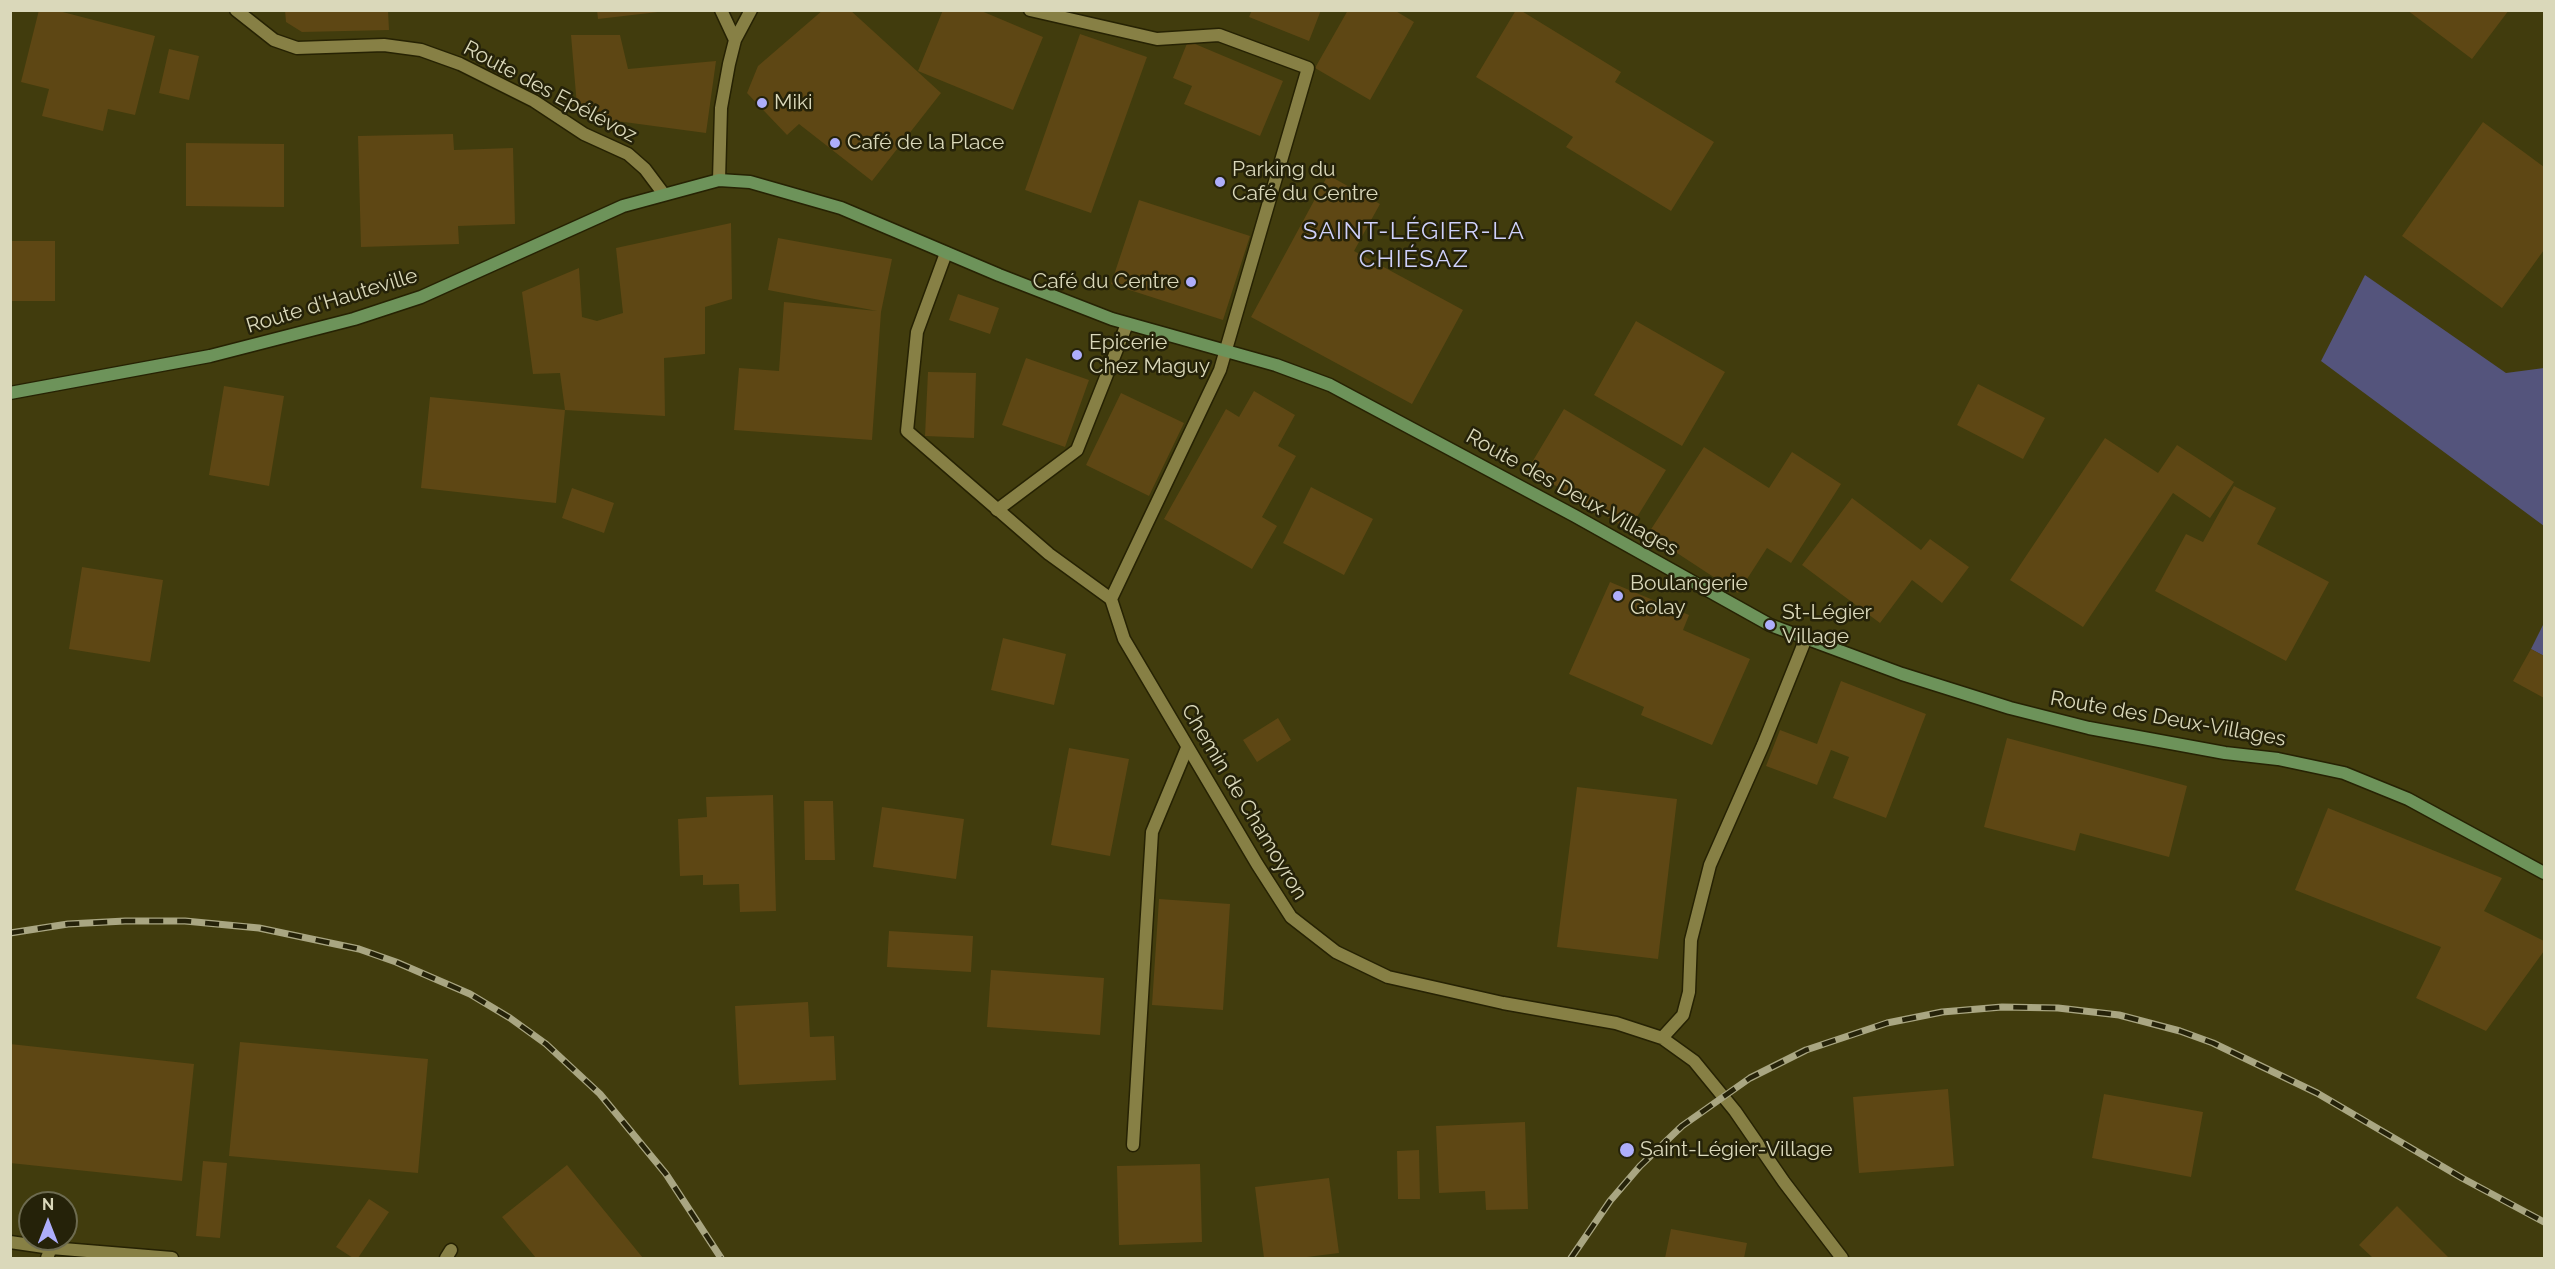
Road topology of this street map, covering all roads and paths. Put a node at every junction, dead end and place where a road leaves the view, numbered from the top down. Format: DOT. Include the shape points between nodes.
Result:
graph roads {
  1 [pos="236,10"];
  2 [pos="721,10"];
  3 [pos="751,10"];
  4 [pos="1030,10"];
  5 [pos="735,40"];
  6 [pos="719,180"];
  7 [pos="663,193"];
  8 [pos="946,253"];
  9 [pos="1127,324"];
  10 [pos="1226,351"];
  11 [pos="10,393"];
  12 [pos="997,510"];
  13 [pos="1111,599"];
  14 [pos="1806,638"];
  15 [pos="1187,748"];
  16 [pos="2544,873"];
  17 [pos="1662,1038"];
  18 [pos="1133,1145"];
  19 [pos="10,1242"];
  20 [pos="49,1253"];
  21 [pos="172,1258"];
  22 [pos="1842,1258"];
  1 -- 7 [label="street, Route des Epélévoz" via="274,40 297,48 384,45 421,50 460,64 534,101 584,134 628,154"];
  2 -- 5 [label="street"];
  3 -- 5 [label="street"];
  4 -- 10 [label="street" via="1158,39 1218,35 1308,68"];
  5 -- 6 [label="street" via="721,108"];
  6 -- 7 [label="main road, Route d'Hauteville"];
  6 -- 8 [label="main road, Route des Deux-Villages" via="750,182 815,199"];
  7 -- 11 [label="main road, Route d'Hauteville" via="623,206 421,297 354,319 210,356"];
  8 -- 9 [label="main road, Route des Deux-Villages"];
  8 -- 12 [label="street" via="917,332 907,431"];
  9 -- 10 [label="main road, Route des Deux-Villages"];
  9 -- 12 [label="street" via="1077,450"];
  10 -- 13 [label="street" via="1215,384"];
  10 -- 14 [label="main road, Route des Deux-Villages" via="1330,385 1770,625"];
  12 -- 13 [label="street"];
  13 -- 15 [label="street, Chemin de Chamoyron" via="1124,639"];
  14 -- 16 [label="main road, Route des Deux-Villages" via="1965,694 2089,728 2344,773 2408,799"];
  14 -- 17 [label="street" via="1710,865 1691,940 1689,993 1683,1016"];
  15 -- 17 [label="street, Chemin de Chamoyron" via="1291,917 1336,952 1388,977 1616,1023"];
  15 -- 18 [label="street" via="1152,832"];
  17 -- 22 [label="street, Chemin de Chamoyron" via="1694,1061 1729,1103"];
  19 -- 20 [label="street"];
  20 -- 21 [label="street"];
}
